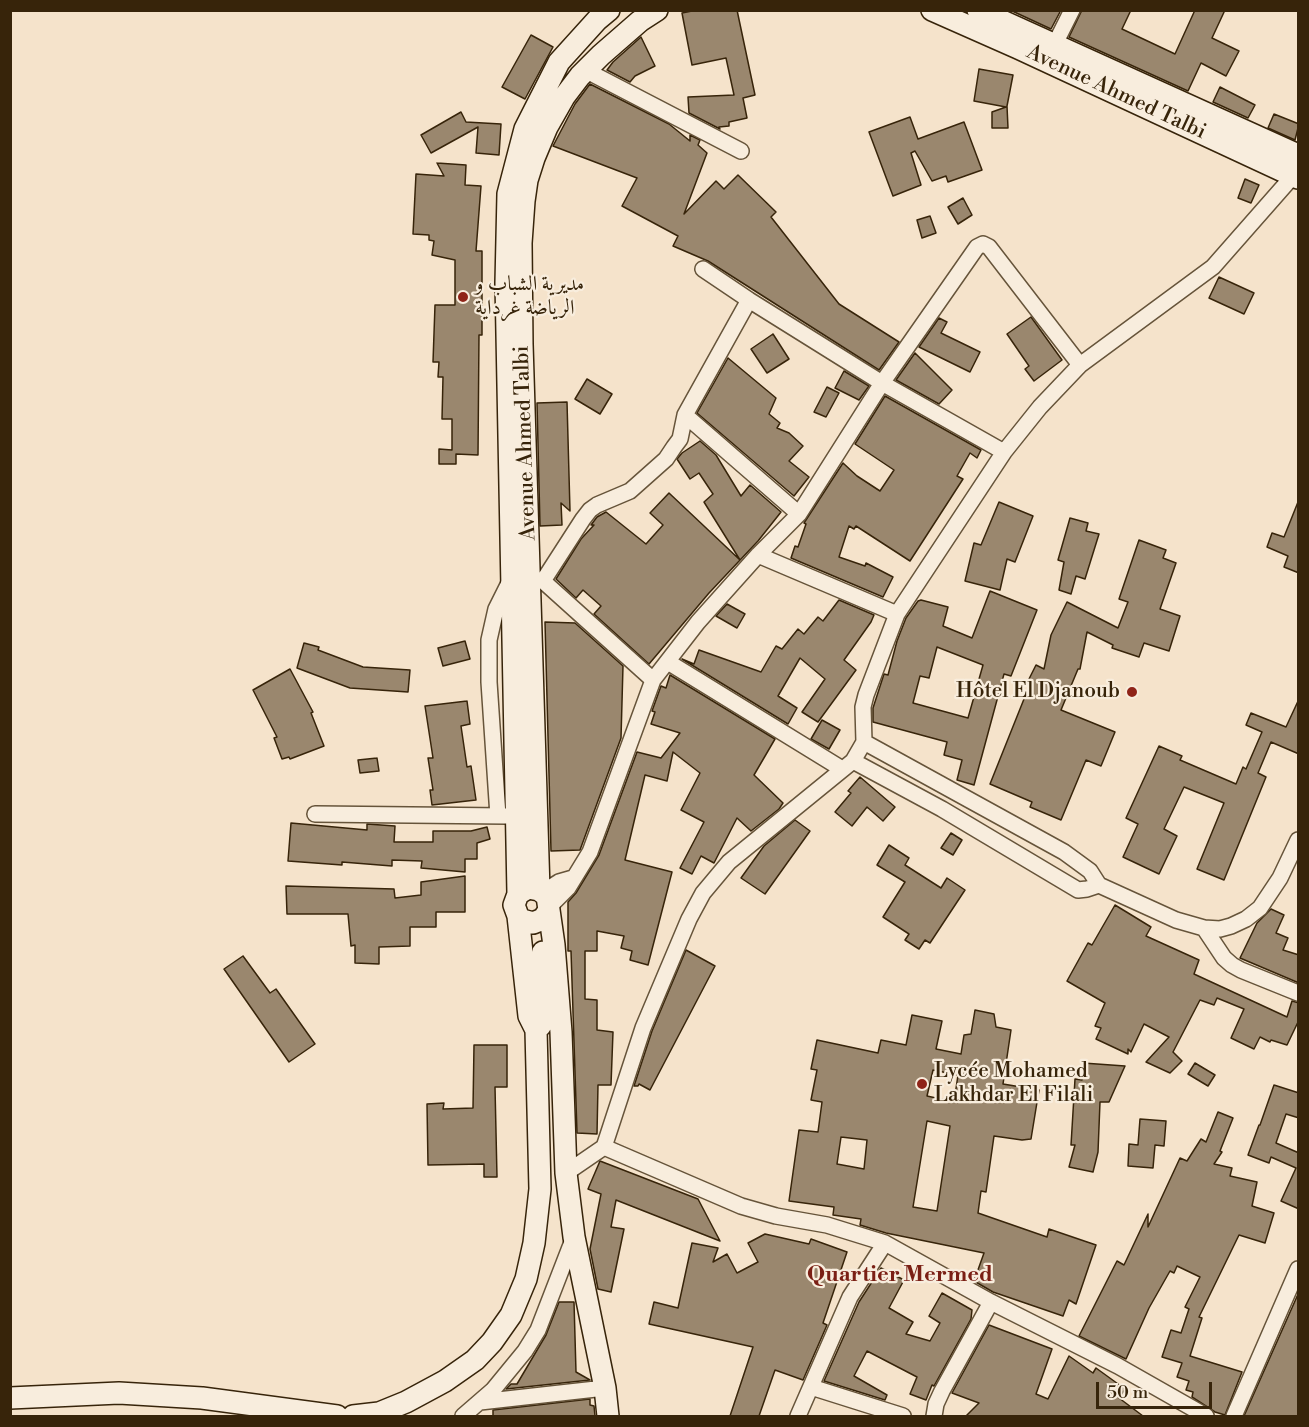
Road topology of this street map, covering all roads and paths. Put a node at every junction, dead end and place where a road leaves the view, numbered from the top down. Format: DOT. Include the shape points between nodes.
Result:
graph roads {
  1 [pos="609,10"];
  2 [pos="657,10"];
  3 [pos="978,10"];
  4 [pos="1072,10"];
  5 [pos="947,13"];
  6 [pos="1055,44"];
  7 [pos="585,70"];
  8 [pos="741,151"];
  9 [pos="1299,155"];
  10 [pos="1297,174"];
  11 [pos="703,269"];
  12 [pos="749,300"];
  13 [pos="1080,365"];
  14 [pos="882,383"];
  15 [pos="685,415"];
  16 [pos="1004,452"];
  17 [pos="799,514"];
  18 [pos="758,555"];
  19 [pos="528,579"];
  20 [pos="897,614"];
  21 [pos="668,662"];
  22 [pos="653,680"];
  23 [pos="864,742"];
  24 [pos="848,765"];
  25 [pos="315,814"];
  26 [pos="508,816"];
  27 [pos="1299,840"];
  28 [pos="1099,885"];
  29 [pos="518,894"];
  30 [pos="545,904"];
  31 [pos="518,916"];
  32 [pos="1204,928"];
  33 [pos="1299,993"];
  34 [pos="536,1030"];
  35 [pos="604,1147"];
  36 [pos="566,1173"];
  37 [pos="574,1237"];
  38 [pos="885,1244"];
  39 [pos="1299,1269"];
  40 [pos="992,1302"];
  41 [pos="811,1387"];
  42 [pos="605,1388"];
  43 [pos="10,1398"];
  44 [pos="480,1402"];
  45 [pos="337,1416"];
  46 [pos="353,1416"];
  47 [pos="463,1416"];
  48 [pos="608,1416"];
  49 [pos="798,1416"];
  50 [pos="903,1416"];
  51 [pos="934,1416"];
  52 [pos="1206,1416"];
  53 [pos="1234,1416"];
  1 -- 19 [label="main road" via="559,62 525,129 508,194 506,283"];
  2 -- 7 [label="main road, Avenue Ahmed Talbi"];
  3 -- 6 [label="main road"];
  4 -- 6 [label="street"];
  5 -- 10 [label="main road, Avenue Ahmed Talbi"];
  6 -- 9 [label="main road"];
  7 -- 8 [label="street"];
  7 -- 19 [label="main road, Avenue Ahmed Talbi" via="547,128 532,164 524,201 522,344"];
  10 -- 13 [label="street" via="1213,267"];
  11 -- 12 [label="street"];
  12 -- 14 [label="street"];
  12 -- 15 [label="street"];
  13 -- 14 [label="street" via="983,244 977,247"];
  13 -- 16 [label="street"];
  14 -- 16 [label="street"];
  14 -- 17 [label="street"];
  15 -- 17 [label="street"];
  15 -- 19 [label="street" via="680,439 666,459 630,491 590,510"];
  16 -- 20 [label="street"];
  17 -- 18 [label="street"];
  18 -- 20 [label="street"];
  18 -- 21 [label="street"];
  19 -- 22 [label="street"];
  19 -- 26 [label="main road"];
  19 -- 30 [label="main road, Avenue Ahmed Talbi"];
  20 -- 23 [label="street" via="865,701"];
  21 -- 22 [label="street"];
  21 -- 24 [label="street"];
  22 -- 30 [label="street" via="590,852 565,892"];
  23 -- 24 [label="street"];
  23 -- 28 [label="street" via="1064,852 1090,871"];
  24 -- 28 [label="street" via="942,809 1078,890"];
  24 -- 35 [label="street" via="729,862 703,893 643,1028"];
  25 -- 26 [label="street"];
  26 -- 29 [label="main road"];
  27 -- 32 [label="street" via="1260,908 1231,926"];
  28 -- 32 [label="street" via="1176,920"];
  29 -- 30 [label="main road" via="528,888"];
  29 -- 31 [label="main road" via="514,905"];
  30 -- 31 [label="main road" via="533,923"];
  30 -- 34 [label="main road" via="541,1025"];
  30 -- 36 [label="main road" via="554,945 561,1032"];
  31 -- 34 [label="main road" via="529,1016"];
  32 -- 33 [label="street" via="1232,965"];
  34 -- 46 [label="main road" via="540,1189 526,1279 511,1315 475,1360 445,1381 380,1413"];
  35 -- 36 [label="street"];
  35 -- 38 [label="street" via="741,1206 827,1225"];
  36 -- 37 [label="main road"];
  37 -- 42 [label="main road"];
  37 -- 44 [label="street" via="538,1330 513,1367"];
  38 -- 40 [label="street"];
  38 -- 41 [label="street" via="850,1298"];
  39 -- 53 [label="street"];
  40 -- 51 [label="street" via="942,1390"];
  40 -- 52 [label="street"];
  41 -- 49 [label="street"];
  41 -- 50 [label="street"];
  42 -- 44 [label="street"];
  42 -- 48 [label="main road"];
  43 -- 45 [label="main road" via="119,1393 202,1398"];
  44 -- 47 [label="street"];
}
